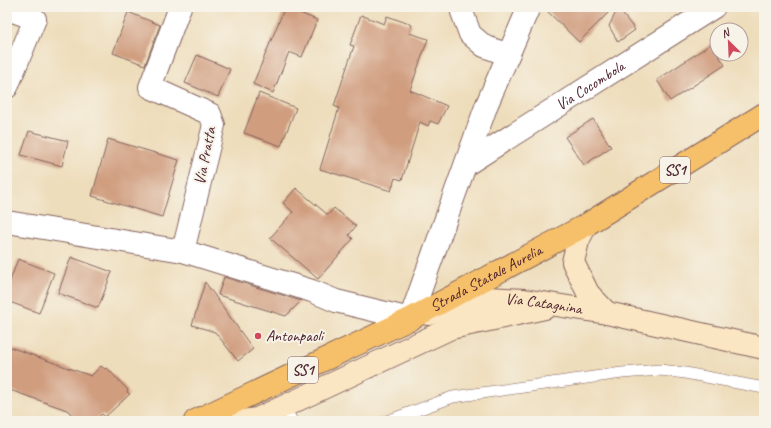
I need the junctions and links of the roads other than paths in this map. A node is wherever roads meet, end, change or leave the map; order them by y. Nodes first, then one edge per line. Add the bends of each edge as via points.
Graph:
1 (180, 7) edge
2 (464, 7) edge
3 (528, 7) edge
4 (714, 7) edge
5 (7, 9) edge
6 (508, 55) junction
7 (7, 87) edge
8 (764, 114) edge
9 (467, 164) junction
10 (7, 222) edge
11 (586, 225) junction
12 (183, 251) junction
13 (558, 305) junction
14 (607, 313) junction
15 (410, 319) junction
16 (764, 348) edge
17 (764, 388) edge
18 (288, 414) edge
19 (195, 421) edge
20 (199, 421) edge
21 (242, 421) edge
22 (387, 421) edge

1 - 12 street, Via Pratta via 150,87 210,114 214,125
2 - 6 street via 462,12 470,34 484,46
3 - 6 street
4 - 9 street, Via Cocombola
5 - 7 street via 35,19
6 - 9 street via 487,104
8 - 11 main road, Strada Statale Aurelia / SS1
9 - 15 street
10 - 12 street
11 - 14 main road, Via Catagnina via 578,241 573,262 588,293
11 - 15 main road, Strada Statale Aurelia / SS1
12 - 15 street via 312,291 336,301
13 - 14 main road, Via Catagnina
13 - 15 main road, Via Catagnina via 488,298
13 - 18 main road via 451,328
14 - 16 main road, Via Catagnina
15 - 19 main road, Strada Statale Aurelia / SS1
17 - 22 lane via 686,372 660,370 622,373 453,397
18 - 21 main road
19 - 20 main road

